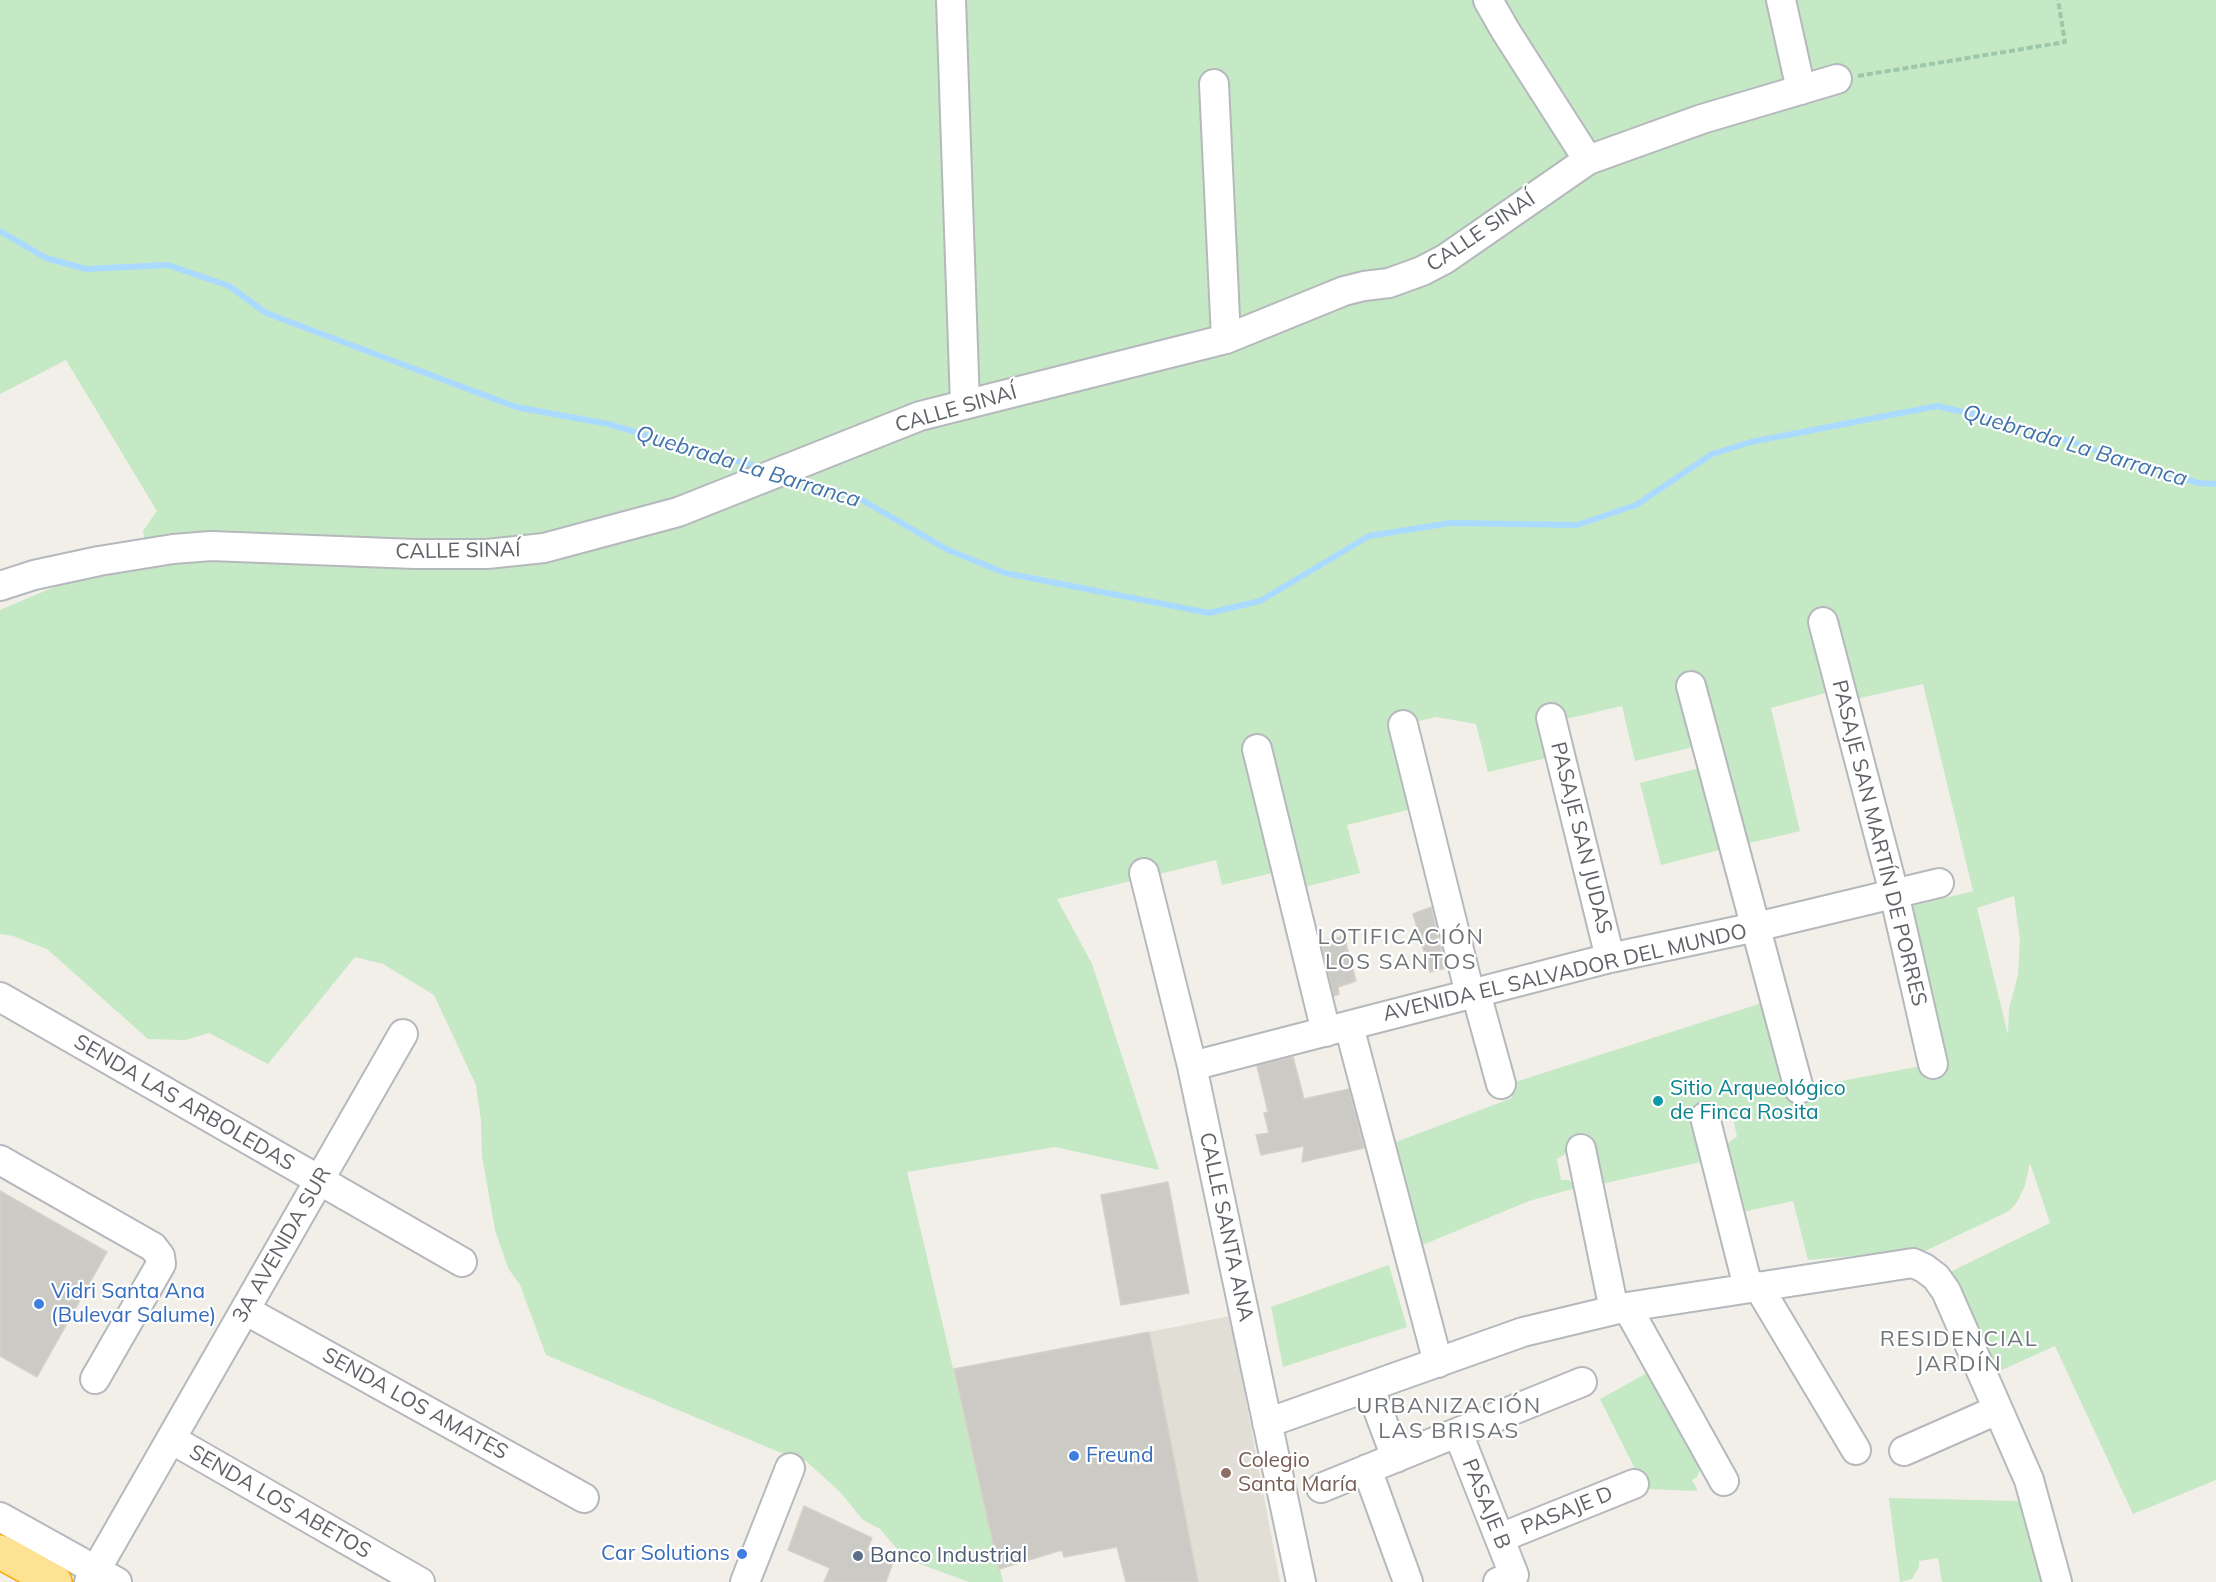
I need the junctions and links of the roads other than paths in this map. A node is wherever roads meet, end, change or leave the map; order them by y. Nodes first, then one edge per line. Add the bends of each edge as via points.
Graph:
1 (951, 0) edge
2 (1488, 0) edge
3 (1780, 0) edge
4 (1837, 79) road end
5 (1214, 84) dead end
6 (1801, 90) junction
7 (1588, 160) junction
8 (1226, 339) junction
9 (965, 404) junction
10 (0, 586) edge
11 (1823, 622) dead end
12 (1691, 686) dead end
13 (1551, 718) dead end
14 (1403, 725) dead end
15 (1257, 748) dead end
16 (1144, 873) dead end
17 (1939, 883) dead end
18 (1894, 893) junction
19 (1756, 927) junction
20 (1610, 958) junction
21 (1473, 993) junction
22 (0, 997) edge
23 (1337, 1029) junction
24 (403, 1034) dead end
25 (1933, 1064) dead end
26 (1192, 1066) junction
27 (1501, 1084) dead end
28 (1799, 1089) dead end
29 (1705, 1117) dead end
30 (1581, 1149) dead end
31 (0, 1161) edge
32 (319, 1180) junction
33 (462, 1262) dead end
34 (1753, 1287) junction
35 (1620, 1309) junction
36 (245, 1310) junction
37 (1438, 1363) junction
38 (95, 1379) dead end
39 (1582, 1382) dead end
40 (1370, 1388) junction
41 (1997, 1410) junction
42 (1267, 1423) junction
43 (1458, 1433) junction
44 (171, 1439) junction
45 (1856, 1450) dead end
46 (1904, 1451) dead end
47 (1396, 1458) junction
48 (790, 1468) dead end
49 (1367, 1469) junction
50 (1724, 1481) dead end
51 (1634, 1484) dead end
52 (1322, 1488) dead end
53 (584, 1498) dead end
54 (0, 1517) edge
55 (1500, 1538) junction
56 (0, 1552) edge
57 (101, 1578) edge
58 (1506, 1579) edge
59 (55, 1582) edge
60 (420, 1582) edge
61 (745, 1582) edge
62 (1301, 1582) edge
63 (1408, 1582) edge
64 (2057, 1582) edge

1 - 9 street
2 - 7 street
3 - 6 street
4 - 6 street, CALLE SINAÍ
5 - 8 street
6 - 7 street, CALLE SINAÍ via 1702,119
7 - 8 street, CALLE SINAÍ via 1422,271 1389,283 1344,291
8 - 9 street, CALLE SINAÍ
9 - 10 street, CALLE SINAÍ via 920,416 678,512 544,548 487,554 415,554 211,546 99,561
11 - 18 street, PASAJE SAN MARTÍN DE PORRES
12 - 19 street
13 - 20 street, PASAJE SAN JUDAS
14 - 21 street
15 - 23 street
16 - 26 street, CALLE SANTA ANA
17 - 18 street, AVENIDA EL SALVADOR DEL MUNDO
18 - 19 street, AVENIDA EL SALVADOR DEL MUNDO
18 - 25 street, PASAJE SAN MARTÍN DE PORRES
19 - 20 street, AVENIDA EL SALVADOR DEL MUNDO
19 - 28 street
20 - 21 street, AVENIDA EL SALVADOR DEL MUNDO
21 - 23 street, AVENIDA EL SALVADOR DEL MUNDO
21 - 27 street
22 - 32 street, SENDA LAS ARBOLEDAS
23 - 26 street, AVENIDA EL SALVADOR DEL MUNDO
23 - 37 street
24 - 32 street, 3A AVENIDA SUR
26 - 42 street, CALLE SANTA ANA
29 - 34 street
30 - 35 street
31 - 38 street via 153,1247 160,1256 161,1264
32 - 33 street, SENDA LAS ARBOLEDAS
32 - 36 street, 3A AVENIDA SUR
34 - 35 street
34 - 41 street via 1899,1264 1913,1263 1924,1268 1941,1284
34 - 45 street
35 - 37 street via 1523,1332
35 - 50 street
36 - 44 street, 3A AVENIDA SUR
36 - 53 street, SENDA LOS AMATES
37 - 40 street
39 - 43 street
40 - 42 street
40 - 47 street
41 - 46 street
41 - 64 street via 2029,1480
42 - 62 street, CALLE SANTA ANA
43 - 47 street
43 - 55 street, PASAJE B
44 - 57 street, 3A AVENIDA SUR
44 - 60 street, SENDA LOS ABETOS
47 - 49 street
48 - 61 street
49 - 52 street
49 - 63 street
51 - 55 street, PASAJE D
54 - 57 street
55 - 58 street, PASAJE B
56 - 59 highway

